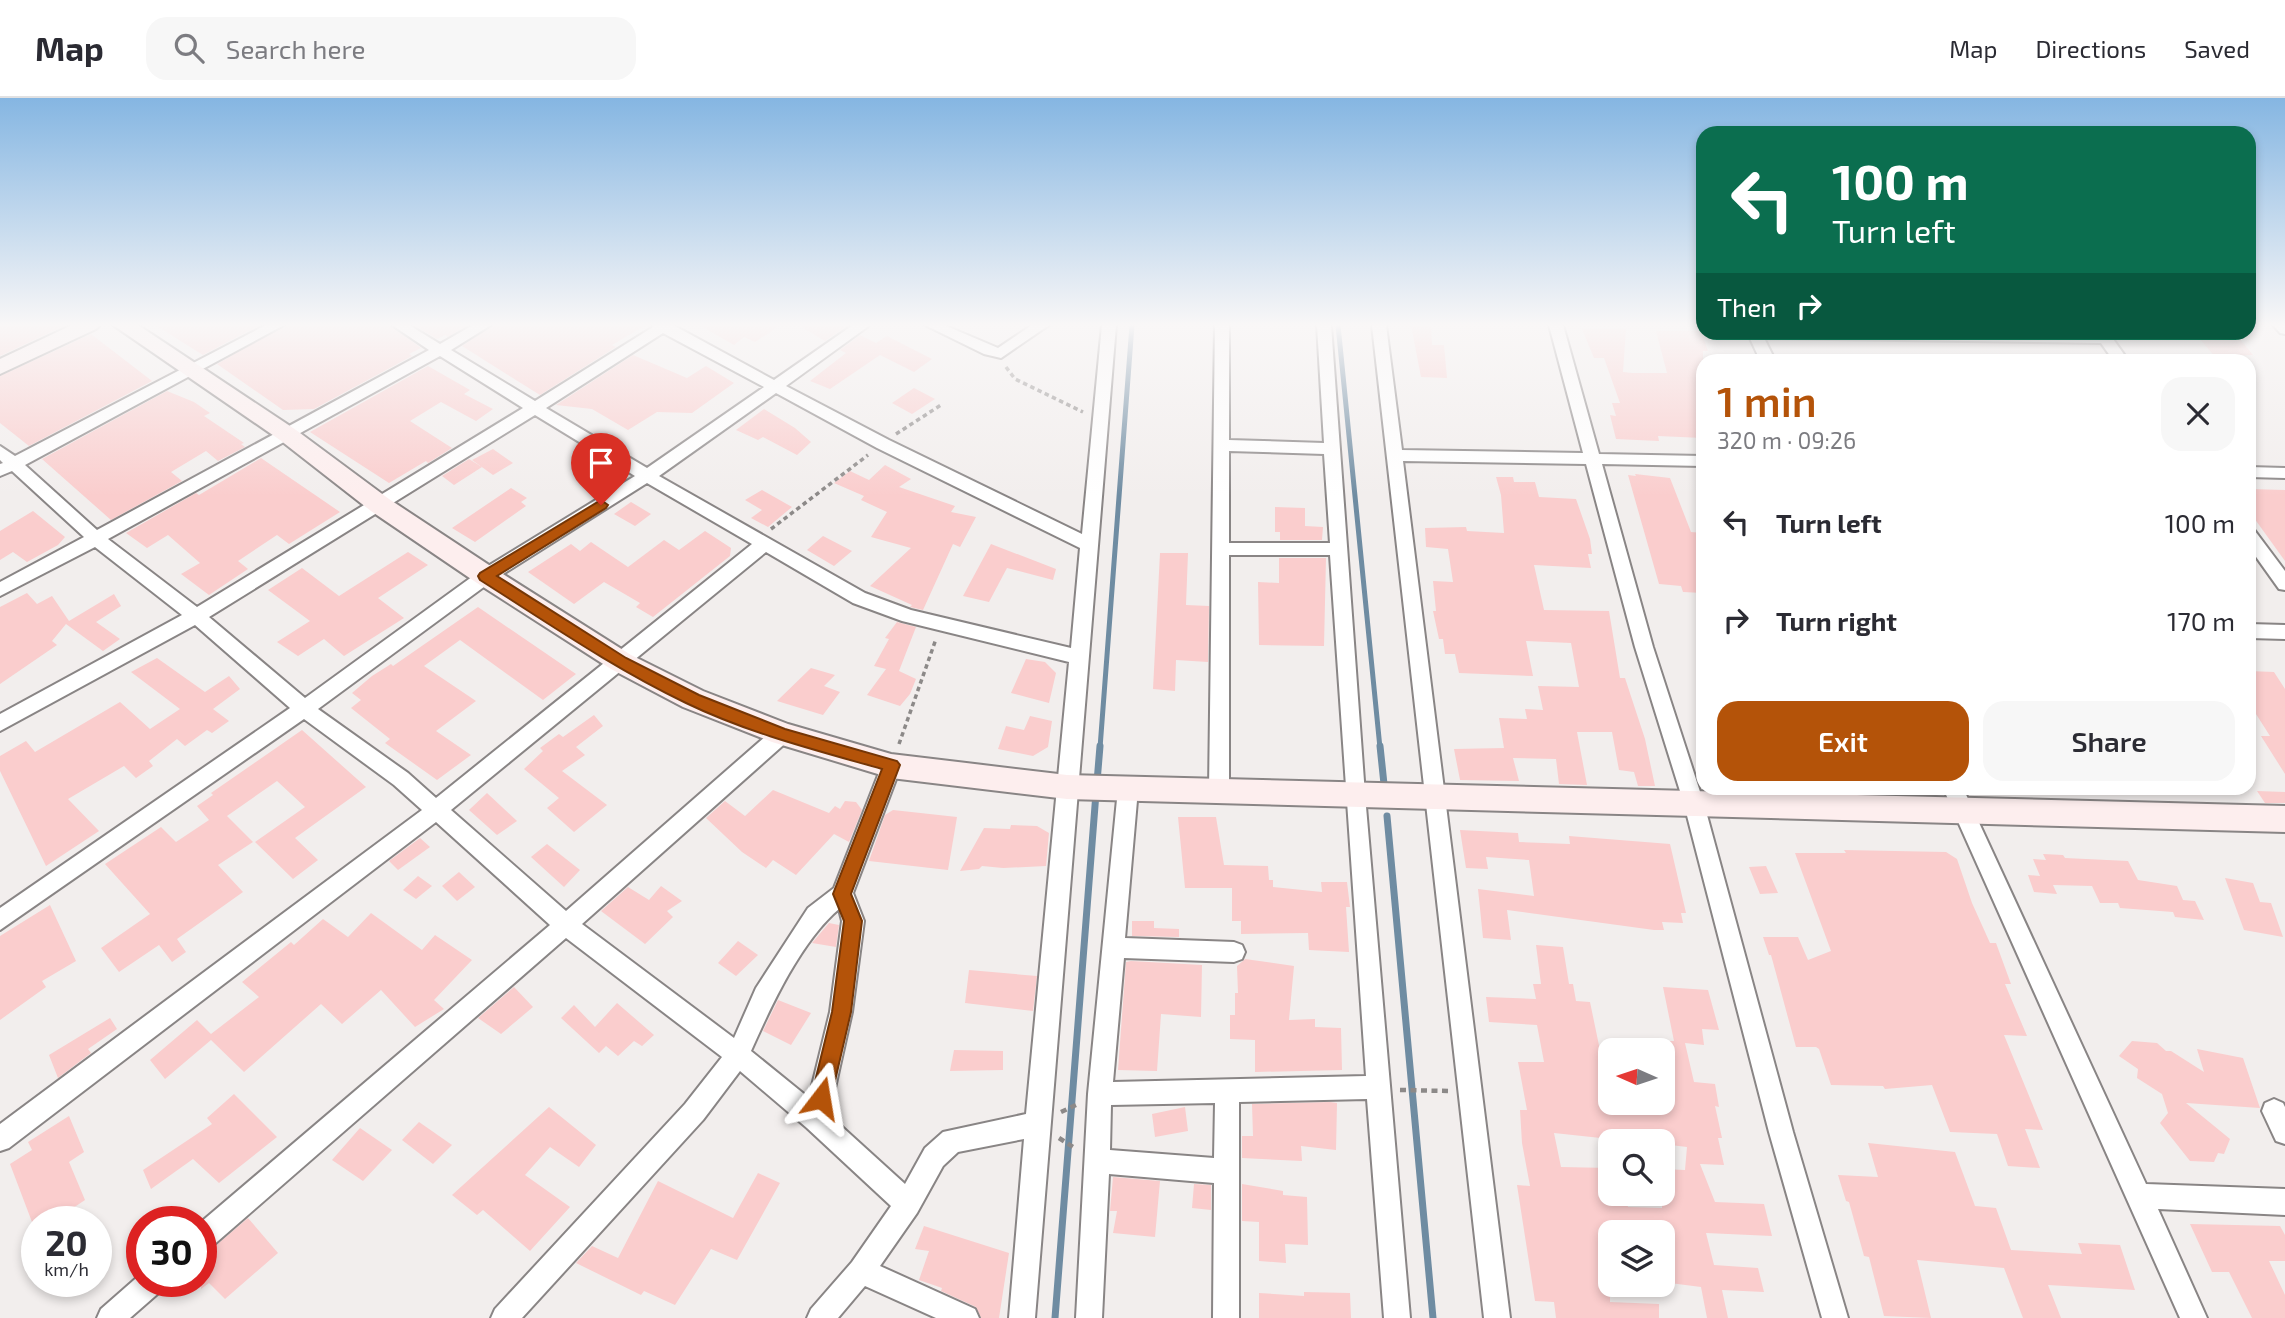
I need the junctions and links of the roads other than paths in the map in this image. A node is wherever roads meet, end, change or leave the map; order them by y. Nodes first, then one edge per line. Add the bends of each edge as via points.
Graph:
1 (165, 382) edge
2 (210, 382) edge
3 (382, 382) edge
4 (495, 382) edge
5 (573, 382) edge
6 (767, 382) edge
7 (783, 382) edge
8 (1104, 382) edge
9 (1222, 382) edge
10 (1327, 382) edge
11 (1386, 382) edge
12 (1572, 382) edge
13 (776, 387) junction
14 (535, 406) junction
15 (288, 435) junction
16 (1222, 445) junction
17 (1331, 449) junction
18 (1394, 455) junction
19 (1593, 459) junction
20 (1696, 461) edge
21 (5, 462) edge
22 (2256, 472) edge
23 (2285, 473) edge
24 (647, 476) junction
25 (380, 505) junction
26 (94, 537) junction
27 (760, 542) junction
28 (2256, 545) edge
29 (1091, 546) junction
30 (1337, 549) junction
31 (1222, 550) junction
32 (486, 576) junction
33 (2285, 584) edge
34 (0, 590) edge
35 (196, 616) junction
36 (2256, 631) edge
37 (2285, 632) edge
38 (1079, 657) junction
39 (621, 662) junction
40 (304, 709) junction
41 (0, 723) edge
42 (782, 734) junction
43 (891, 765) junction
44 (1073, 787) junction
45 (1119, 789) junction
46 (1219, 790) junction
47 (1355, 795) junction
48 (1434, 797) junction
49 (1958, 800) edge
50 (1694, 804) junction
51 (435, 811) junction
52 (2285, 819) edge
53 (842, 894) junction
54 (0, 920) edge
55 (566, 925) junction
56 (1113, 948) junction
57 (1234, 952) dead end
58 (738, 1055) junction
59 (1387, 1088) junction
60 (1227, 1091) junction
61 (1091, 1099) junction
62 (816, 1119) junction
63 (1037, 1124) junction
64 (0, 1139) edge
65 (1087, 1155) junction
66 (1226, 1171) junction
67 (2138, 1196) junction
68 (2285, 1202) edge
69 (908, 1204) junction
70 (217, 1226) edge
71 (861, 1271) junction
72 (134, 1297) edge
73 (110, 1318) edge
74 (504, 1318) edge
75 (820, 1318) edge
76 (966, 1318) edge
77 (1023, 1318) edge
78 (1089, 1318) edge
79 (1226, 1318) edge
80 (1398, 1318) edge
81 (1497, 1318) edge
82 (1835, 1318) edge
83 (2194, 1318) edge

1 - 21 street
2 - 15 street
3 - 15 street
4 - 14 street
5 - 14 street
6 - 13 street
7 - 13 street
8 - 29 street
9 - 16 street
10 - 17 street
11 - 18 street
12 - 19 street
13 - 24 street
13 - 29 street
14 - 24 street
14 - 25 street
15 - 25 street
15 - 26 street
16 - 17 street
16 - 31 street
17 - 30 street
18 - 19 street
18 - 48 street
19 - 20 street
19 - 50 street via 1644,647
21 - 26 street
22 - 23 street
24 - 27 street
24 - 32 street
25 - 32 street
25 - 35 street
26 - 34 street
26 - 35 street
27 - 38 street via 882,608
27 - 39 street
28 - 33 street
29 - 38 street
30 - 31 street
30 - 47 street
31 - 46 street
32 - 39 street
32 - 40 street
35 - 40 street
35 - 41 street
36 - 37 street
38 - 44 street
39 - 42 street via 693,699
39 - 51 street
40 - 51 street via 401,779
40 - 54 street
42 - 43 street
42 - 55 street
43 - 44 street
43 - 53 street
44 - 45 street
44 - 63 street
45 - 46 street
45 - 56 street
46 - 47 street
47 - 48 street
47 - 59 street
48 - 50 street
48 - 81 street
49 - 50 street
49 - 52 street
49 - 67 street
50 - 82 street
51 - 55 street
51 - 64 street
53 - 58 street via 816,915 772,984
53 - 62 street via 853,921 841,1012
55 - 58 street
55 - 70 street
56 - 57 street
56 - 61 street
58 - 62 street
58 - 74 street via 694,1112
59 - 60 street
59 - 80 street
60 - 61 street
60 - 66 street
61 - 65 street
62 - 69 street
63 - 69 street via 952,1141 934,1157
63 - 77 street
65 - 66 street
65 - 78 street
66 - 79 street
67 - 68 street
67 - 83 street
69 - 71 street
71 - 75 street
71 - 76 street
72 - 73 street

